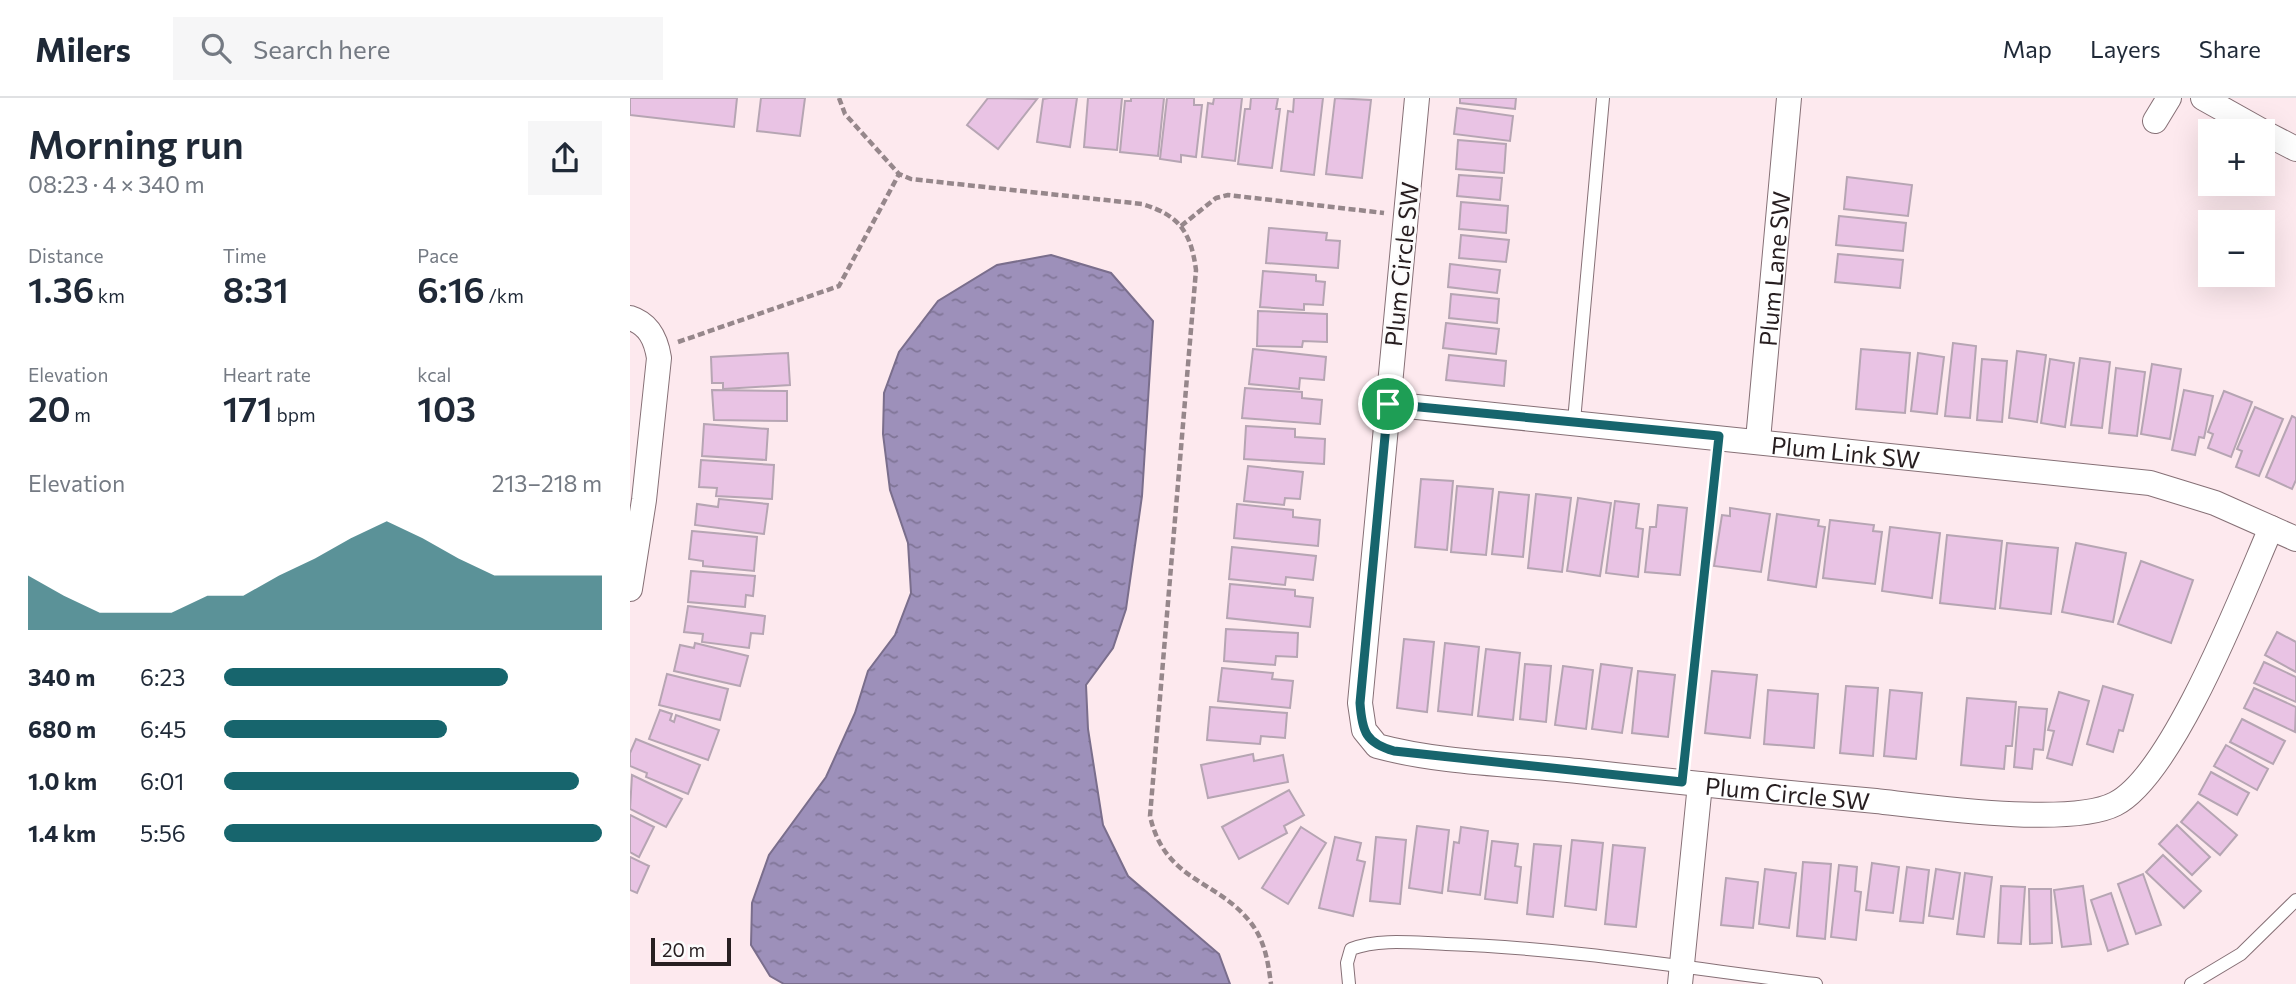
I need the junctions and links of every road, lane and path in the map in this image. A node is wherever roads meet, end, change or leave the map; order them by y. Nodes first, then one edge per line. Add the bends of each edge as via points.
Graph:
1 (839, 98) edge
2 (1417, 98) edge
3 (1603, 98) edge
4 (1789, 98) edge
5 (2169, 98) edge
6 (2203, 98) edge
7 (2241, 119) edge
8 (2155, 121) dead end
9 (2275, 138) edge
10 (2296, 149) edge
11 (899, 174) junction
12 (1406, 216) junction
13 (1181, 226) junction
14 (630, 318) edge
15 (657, 348) junction
16 (1388, 404) junction
17 (1574, 421) junction
18 (1719, 436) junction
19 (1758, 440) junction
20 (637, 500) edge
21 (2271, 528) junction
22 (2296, 538) edge
23 (630, 589) edge
24 (1691, 783) junction
25 (2296, 900) edge
26 (1680, 976) edge
27 (1271, 984) edge
28 (1349, 984) edge
29 (1816, 984) edge
30 (2191, 984) edge

1 - 11 path via 845,114
2 - 12 street, Plum Circle SW
3 - 17 lane
4 - 19 street, Plum Lane SW
5 - 8 street
6 - 7 street
9 - 10 street
11 - 13 path via 1142,204 1172,215
11 - 15 path via 839,286
12 - 13 path via 1227,195 1216,198
12 - 16 street, Plum Circle SW
13 - 27 path via 1196,270 1150,816 1154,834 1170,859 1249,921 1267,956
14 - 15 street via 646,327
15 - 20 street via 658,372
16 - 17 street, Plum Link SW
16 - 24 street, Plum Circle SW via 1360,703 1370,741 1394,751
17 - 18 street, Plum Link SW
18 - 19 street, Plum Link SW
18 - 24 path
19 - 21 street, Plum Link SW via 2150,483 2194,495
20 - 23 street
21 - 22 street, Plum Link SW
21 - 24 street, Plum Circle SW via 2197,694 2155,765 2115,804 2094,810 2005,813
24 - 26 street
25 - 30 lane via 2241,954
26 - 28 lane via 1485,945 1366,943 1351,949
26 - 29 lane

